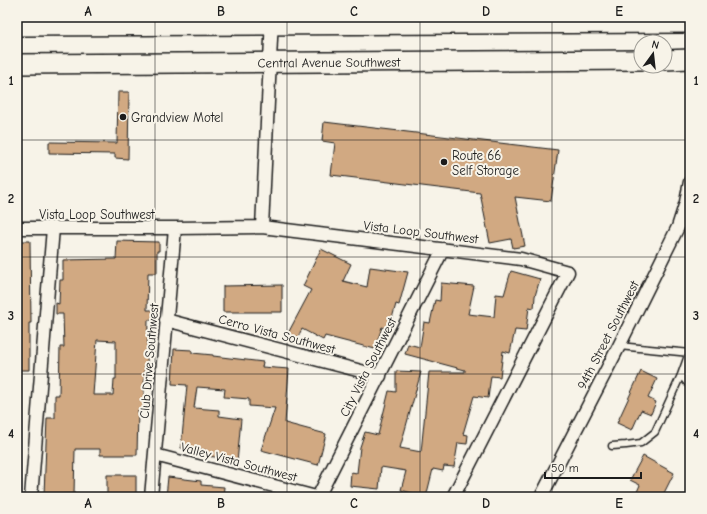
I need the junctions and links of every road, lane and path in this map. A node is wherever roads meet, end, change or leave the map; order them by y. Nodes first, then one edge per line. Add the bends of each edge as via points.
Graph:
1 (74, 21) edge
2 (272, 21) edge
3 (690, 23) edge
4 (17, 26) edge
5 (690, 59) edge
6 (633, 60) edge
7 (673, 60) edge
8 (270, 62) junction
9 (17, 64) edge
10 (690, 182) edge
11 (262, 226) junction
12 (17, 228) edge
13 (53, 228) junction
14 (175, 228) junction
15 (443, 249) junction
16 (166, 320) junction
17 (619, 346) junction
18 (690, 353) edge
19 (681, 375) junction
20 (380, 376) junction
21 (690, 386) edge
22 (612, 446) dead end
23 (155, 455) junction
24 (31, 497) edge
25 (151, 497) edge
26 (317, 497) edge
27 (453, 497) edge
28 (540, 497) edge

1 - 2 main road
1 - 4 main road
2 - 3 main road
2 - 8 street
5 - 7 main road
6 - 8 main road, Central Avenue Southwest
8 - 9 main road, Central Avenue Southwest
8 - 11 street
10 - 17 street, 94th Street Southwest via 678,227
11 - 14 street, Vista Loop Southwest
11 - 15 street, Vista Loop Southwest
12 - 13 street, Vista Loop Southwest
13 - 14 street, Vista Loop Southwest
13 - 24 street
14 - 16 street, Club Drive Southwest
15 - 20 street, City Vista Southwest
15 - 27 street, Vista Loop Southwest via 521,259 568,272
16 - 20 street, Cerro Vista Southwest
16 - 23 street, Club Drive Southwest
17 - 18 lane
17 - 28 street, 94th Street Southwest
18 - 19 lane
19 - 21 lane
19 - 22 lane via 654,432 642,443
20 - 26 street, City Vista Southwest
23 - 25 street, Club Drive Southwest
23 - 26 street, Valley Vista Southwest

